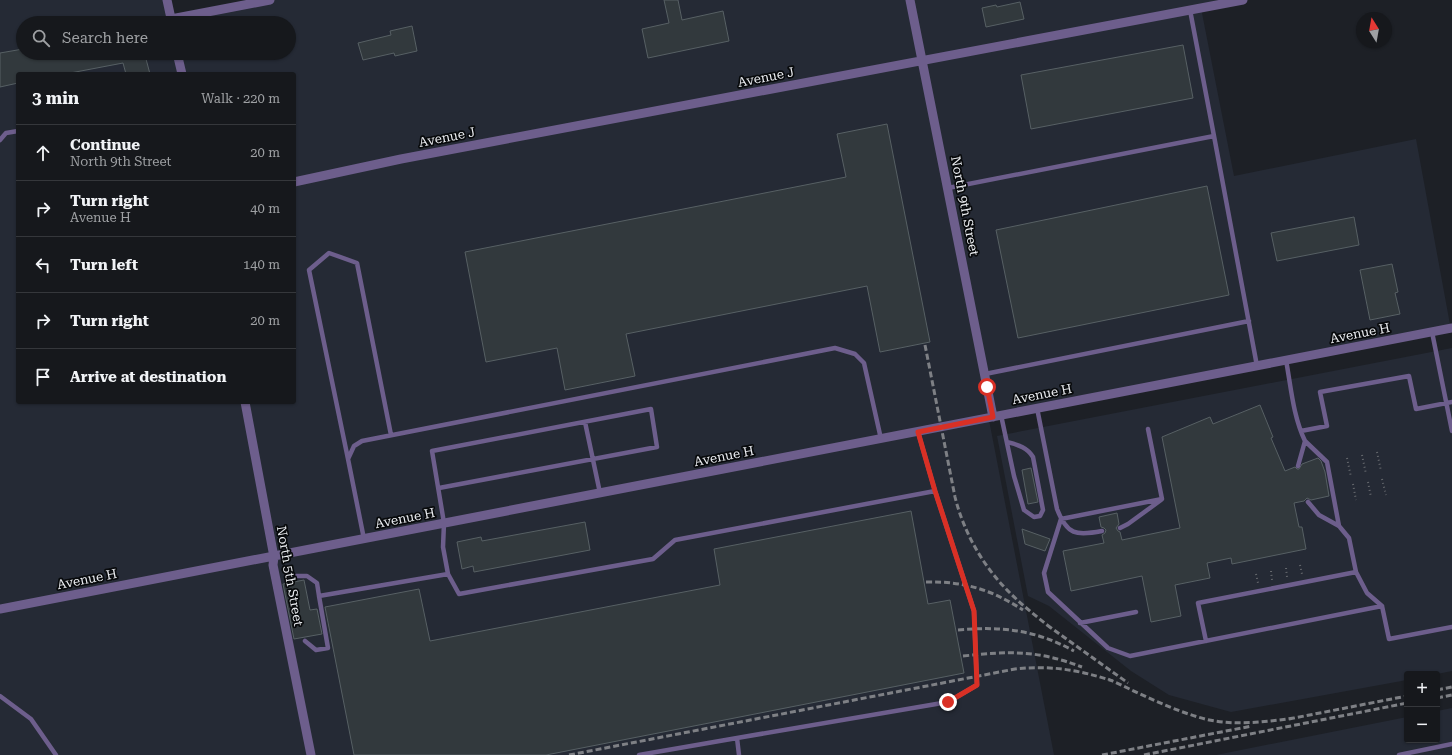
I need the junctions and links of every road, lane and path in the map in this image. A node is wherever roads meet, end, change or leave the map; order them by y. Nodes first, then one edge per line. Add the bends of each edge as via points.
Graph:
1 (167, 0) edge
2 (270, 0) edge
3 (910, 0) edge
4 (1243, 0) edge
5 (1190, 10) junction
6 (170, 16) edge
7 (195, 16) edge
8 (179, 60) edge
9 (922, 61) junction
10 (182, 72) edge
11 (16, 131) edge
12 (1214, 136) junction
13 (0, 140) edge
14 (296, 182) edge
15 (948, 188) junction
16 (1249, 321) junction
17 (1452, 328) edge
18 (1432, 332) junction
19 (1286, 360) junction
20 (1257, 366) junction
21 (985, 374) junction
22 (1452, 402) edge
23 (1446, 403) junction
24 (245, 404) edge
25 (1037, 408) junction
26 (997, 416) junction
27 (585, 422) junction
28 (1148, 429) dead end
29 (918, 432) junction
30 (1301, 432) junction
31 (1452, 432) edge
32 (391, 435) junction
33 (881, 439) junction
34 (1305, 441) junction
35 (1007, 442) junction
36 (1377, 452) dead end
37 (1362, 455) dead end
38 (1348, 458) dead end
39 (348, 459) junction
40 (593, 459) junction
41 (1298, 466) dead end
42 (1381, 471) dead end
43 (1366, 474) dead end
44 (1351, 477) dead end
45 (1382, 478) dead end
46 (1368, 482) dead end
47 (1353, 484) dead end
48 (439, 488) junction
49 (935, 491) junction
50 (600, 494) junction
51 (1386, 494) dead end
52 (1371, 497) dead end
53 (1162, 499) junction
54 (1356, 500) dead end
55 (1308, 502) dead end
56 (1061, 518) junction
57 (444, 523) junction
58 (1339, 526) junction
59 (1120, 528) dead end
60 (1102, 532) dead end
61 (364, 540) junction
62 (274, 557) junction
63 (1300, 565) dead end
64 (1286, 568) dead end
65 (1271, 571) dead end
66 (1356, 572) junction
67 (448, 574) junction
68 (1256, 574) dead end
69 (296, 576) dead end
70 (1302, 576) dead end
71 (1288, 579) dead end
72 (1273, 582) dead end
73 (1258, 584) dead end
74 (319, 596) junction
75 (1382, 606) junction
76 (0, 609) edge
77 (1136, 612) dead end
78 (1080, 623) junction
79 (1452, 627) edge
80 (305, 641) dead end
81 (1206, 641) junction
82 (0, 696) edge
83 (737, 738) junction
84 (1452, 744) edge
85 (56, 755) edge
86 (311, 755) edge
87 (639, 755) edge
88 (738, 755) edge
89 (1399, 755) edge

1 - 6 street
2 - 7 street
3 - 9 street, North 9th Street
4 - 5 street, Avenue J
5 - 9 street, Avenue J
5 - 12 lane
8 - 10 street
9 - 14 street, Avenue J via 401,159
9 - 15 street, North 9th Street
11 - 13 lane via 6,133
12 - 15 lane
12 - 16 lane
15 - 21 street, North 9th Street
16 - 20 lane
16 - 21 lane
17 - 18 street, Avenue H
18 - 19 street, Avenue H
18 - 23 lane
19 - 20 street, Avenue H
19 - 30 lane
20 - 25 street, Avenue H
21 - 26 street, North 9th Street
22 - 23 lane
23 - 30 lane via 1416,409 1409,376 1320,392 1327,426
23 - 31 lane
24 - 62 street, North 5th Street
25 - 26 street, Avenue H
25 - 56 lane
26 - 29 street, Avenue H
26 - 35 lane
27 - 40 lane
27 - 40 lane via 651,410 658,447
27 - 48 lane via 432,451
28 - 53 lane
29 - 33 street, Avenue H
29 - 49 lane
30 - 34 lane
32 - 33 lane via 835,348 855,354 864,363
32 - 39 lane via 362,441 354,446
32 - 39 lane via 357,263 329,253 309,270
33 - 50 street, Avenue H
34 - 41 lane
34 - 58 lane via 1327,462
35 - 35 lane via 1024,510 1034,517 1040,516 1043,510 1034,457 1023,446
36 - 42 path
37 - 43 path
38 - 44 path
39 - 61 lane
40 - 48 lane
40 - 50 lane
45 - 51 path
46 - 52 path
47 - 54 path
48 - 57 lane
49 - 67 lane via 675,540 653,559 459,594
49 - 83 lane via 974,611 977,685 948,702
50 - 57 street, Avenue H
53 - 56 lane
53 - 59 lane
55 - 58 lane via 1319,515
56 - 60 lane via 1067,528 1074,533
56 - 78 lane via 1044,573 1048,592
57 - 61 street, Avenue H
57 - 67 lane via 443,547
58 - 66 lane via 1349,538
61 - 62 street, Avenue H
62 - 76 street, Avenue H
62 - 86 street, North 5th Street via 273,565
63 - 70 path
64 - 71 path
65 - 72 path
66 - 75 lane via 1367,593
66 - 81 lane via 1198,603
67 - 74 lane
68 - 73 path
69 - 74 lane via 307,576 317,583
74 - 80 lane via 328,648 316,650
75 - 79 lane via 1389,639
75 - 81 lane
77 - 78 lane
78 - 81 lane via 1108,648 1130,656
82 - 85 lane via 31,719
83 - 87 lane
83 - 88 lane
84 - 89 lane

